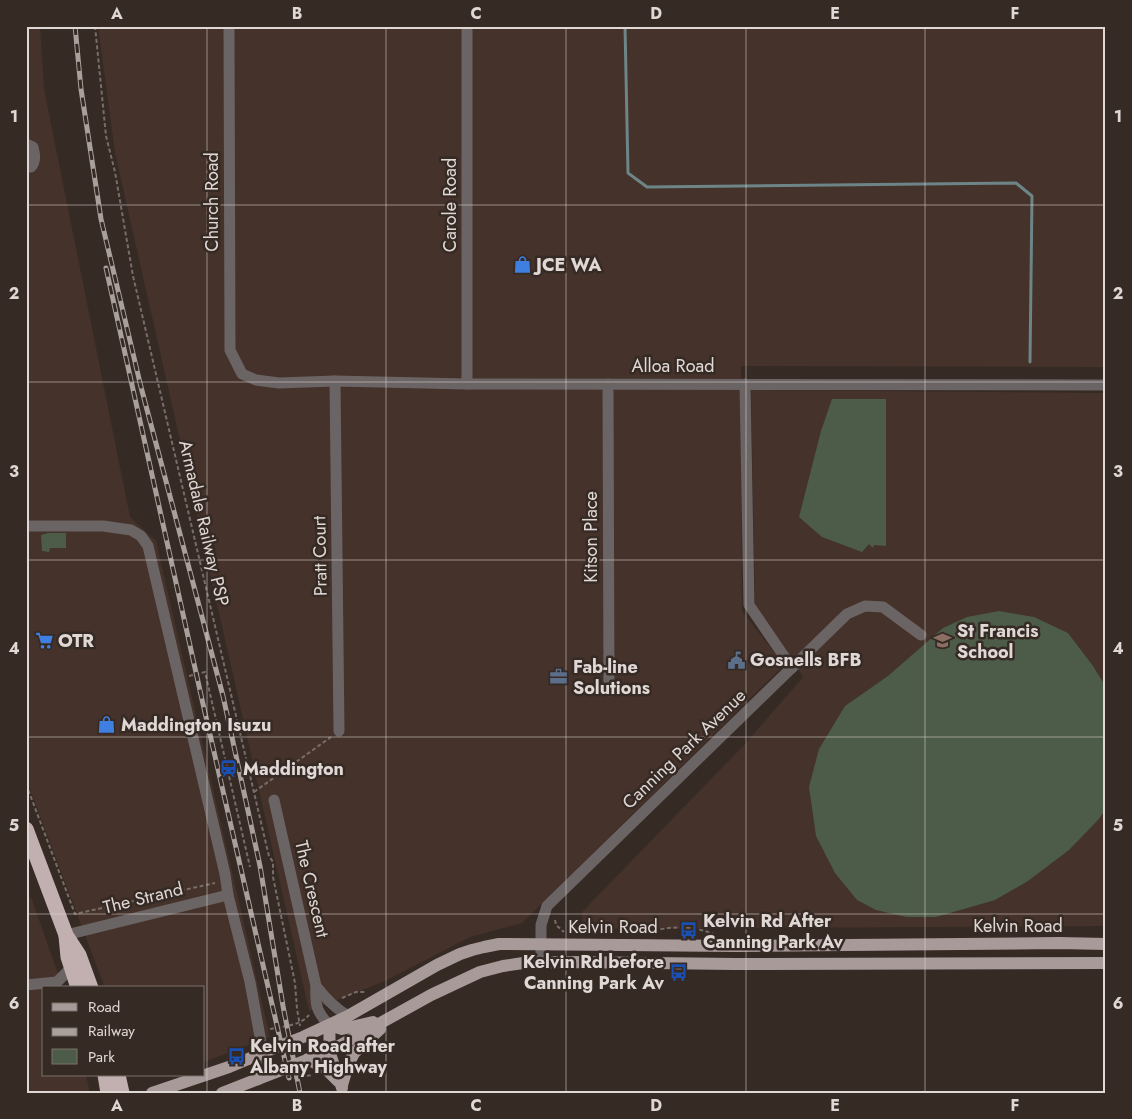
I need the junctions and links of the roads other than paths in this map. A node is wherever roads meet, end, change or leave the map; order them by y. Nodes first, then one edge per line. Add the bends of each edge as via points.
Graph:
1 (229, 26) edge
2 (467, 26) edge
3 (26, 144) edge
4 (26, 167) edge
5 (242, 374) joint
6 (335, 381) junction
7 (468, 384) junction
8 (608, 384) junction
9 (745, 384) junction
10 (1106, 385) edge
11 (26, 526) edge
12 (921, 635) dead end
13 (792, 668) junction
14 (609, 691) dead end
15 (339, 731) road end
16 (274, 800) dead end
17 (26, 830) edge
18 (228, 895) junction
19 (66, 935) junction
20 (1106, 944) edge
21 (541, 945) junction
22 (736, 946) junction
23 (541, 963) junction
24 (1106, 963) edge
25 (736, 964) junction
26 (71, 968) junction
27 (26, 985) edge
28 (53, 985) edge
29 (77, 986) edge
30 (90, 986) edge
31 (316, 986) junction
32 (348, 1016) junction
33 (387, 1020) junction
34 (329, 1025) junction
35 (330, 1051) junction
36 (263, 1053) junction
37 (308, 1059) junction
38 (205, 1075) edge
39 (105, 1076) edge
40 (118, 1076) edge
41 (202, 1076) edge
42 (258, 1080) junction
43 (343, 1089) edge
44 (108, 1093) edge
45 (122, 1093) edge
46 (152, 1093) edge
47 (222, 1093) edge

1 - 5 street, Church Road via 230,350
2 - 7 street, Carole Road
3 - 4 street via 33,147 35,157 31,168
5 - 6 street, Alloa Road via 256,380 279,383
6 - 7 street, Alloa Road
6 - 15 street, Pratt Court
7 - 8 street, Alloa Road
8 - 9 street, Alloa Road
8 - 14 street, Kitson Place
9 - 10 street, Alloa Road
9 - 13 street via 749,605
11 - 18 street via 103,526 131,530 148,546
12 - 13 street, Canning Park Avenue via 883,607 865,606 847,614
13 - 21 street, Canning Park Avenue via 547,906 541,925
16 - 31 street, The Crescent
17 - 19 highway
18 - 19 street, The Strand
18 - 36 street via 250,982
19 - 26 highway
19 - 30 highway via 79,955
20 - 22 main road, Kelvin Road
21 - 22 main road, Kelvin Road
21 - 23 street, Canning Park Avenue
21 - 32 main road, Kelvin Road via 499,944 460,954
22 - 25 main road
23 - 25 main road, Kelvin Road
23 - 33 main road, Kelvin Road via 483,971
24 - 25 main road, Kelvin Road
26 - 28 street
26 - 29 highway
27 - 28 street
31 - 32 street, The Crescent
31 - 34 street, The Crescent via 315,1000 320,1015
32 - 34 main road, Kelvin Road
33 - 34 main road via 342,1029
33 - 35 main road, Kelvin Road
33 - 43 main road via 354,1053
34 - 35 main road, The Crescent
34 - 36 main road, Kelvin Road
35 - 37 main road, Kelvin Road
35 - 43 main road, The Crescent
36 - 38 main road, Kelvin Road
36 - 42 street
37 - 42 main road, Kelvin Road
37 - 43 main road via 326,1069
39 - 44 highway
40 - 45 highway
41 - 46 main road, Kelvin Road
42 - 47 main road, Kelvin Road

